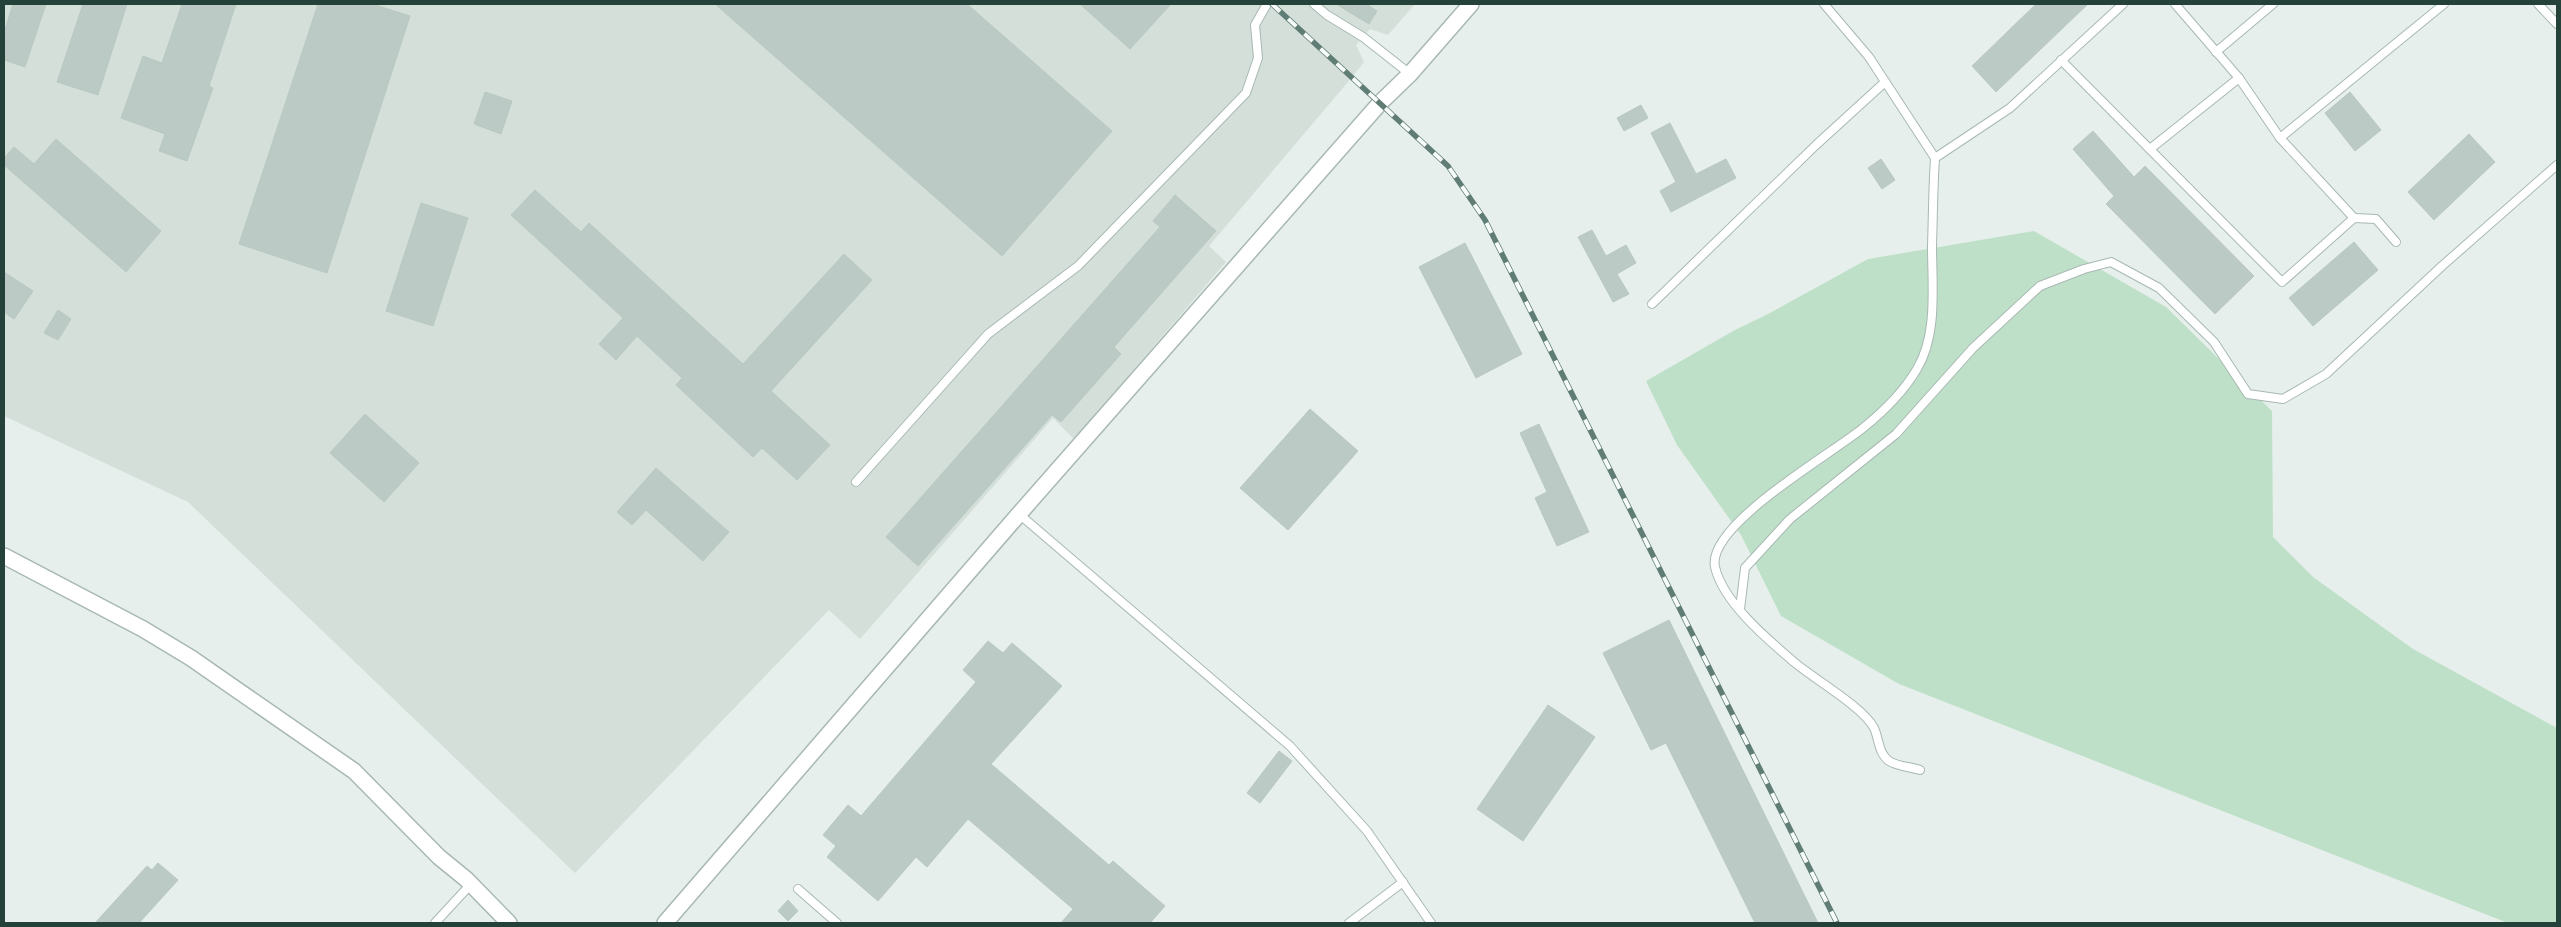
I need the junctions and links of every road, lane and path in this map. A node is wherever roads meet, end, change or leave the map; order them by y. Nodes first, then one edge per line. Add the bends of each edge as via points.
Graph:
1 (1267, 4) edge
2 (1314, 4) edge
3 (1471, 4) edge
4 (1824, 4) edge
5 (2123, 4) edge
6 (2175, 4) edge
7 (2273, 4) edge
8 (2444, 4) edge
9 (2538, 4) edge
10 (2557, 24) edge
11 (2216, 52) junction
12 (2061, 60) junction
13 (1410, 74) junction
14 (2238, 78) junction
15 (1886, 82) junction
16 (2280, 138) junction
17 (2150, 149) junction
18 (1935, 158) junction
19 (2557, 165) edge
20 (2354, 218) junction
21 (2396, 242) dead end
22 (1652, 304) dead end
23 (856, 482) dead end
24 (1019, 514) junction
25 (4, 556) edge
26 (1740, 609) junction
27 (1920, 770) dead end
28 (1403, 882) junction
29 (471, 884) junction
30 (798, 889) dead end
31 (435, 923) edge
32 (509, 923) edge
33 (665, 923) edge
34 (837, 923) edge
35 (1349, 923) edge
36 (1431, 923) edge

1 - 23 lane via 1255,25 1258,58 1246,93 1078,266 988,334
2 - 13 lane
3 - 13 street
4 - 15 lane
5 - 12 lane
6 - 11 lane
7 - 11 lane
8 - 16 lane
9 - 10 lane
11 - 14 lane
12 - 17 lane
12 - 18 lane via 2010,108
13 - 24 street via 1380,103
14 - 16 lane
14 - 17 lane
15 - 18 lane
15 - 22 lane
16 - 20 lane
17 - 20 lane via 2282,282
18 - 26 lane via 1932,308 1927,345 1917,369 1894,399 1864,428 1746,513 1725,534 1716,551 1714,566
19 - 26 lane via 2326,374 2282,399 2248,394 2214,342 2159,288 2111,262 2084,268 2040,286 1973,348 1896,434 1790,519 1745,568
20 - 21 lane via 2376,219
24 - 28 lane via 1290,746 1367,830
24 - 33 street
25 - 29 street via 151,633 296,730 354,771 439,857
26 - 27 lane via 1750,624 1874,728 1880,749 1889,761
28 - 35 lane
28 - 36 lane
29 - 31 lane
29 - 32 street
30 - 34 lane

